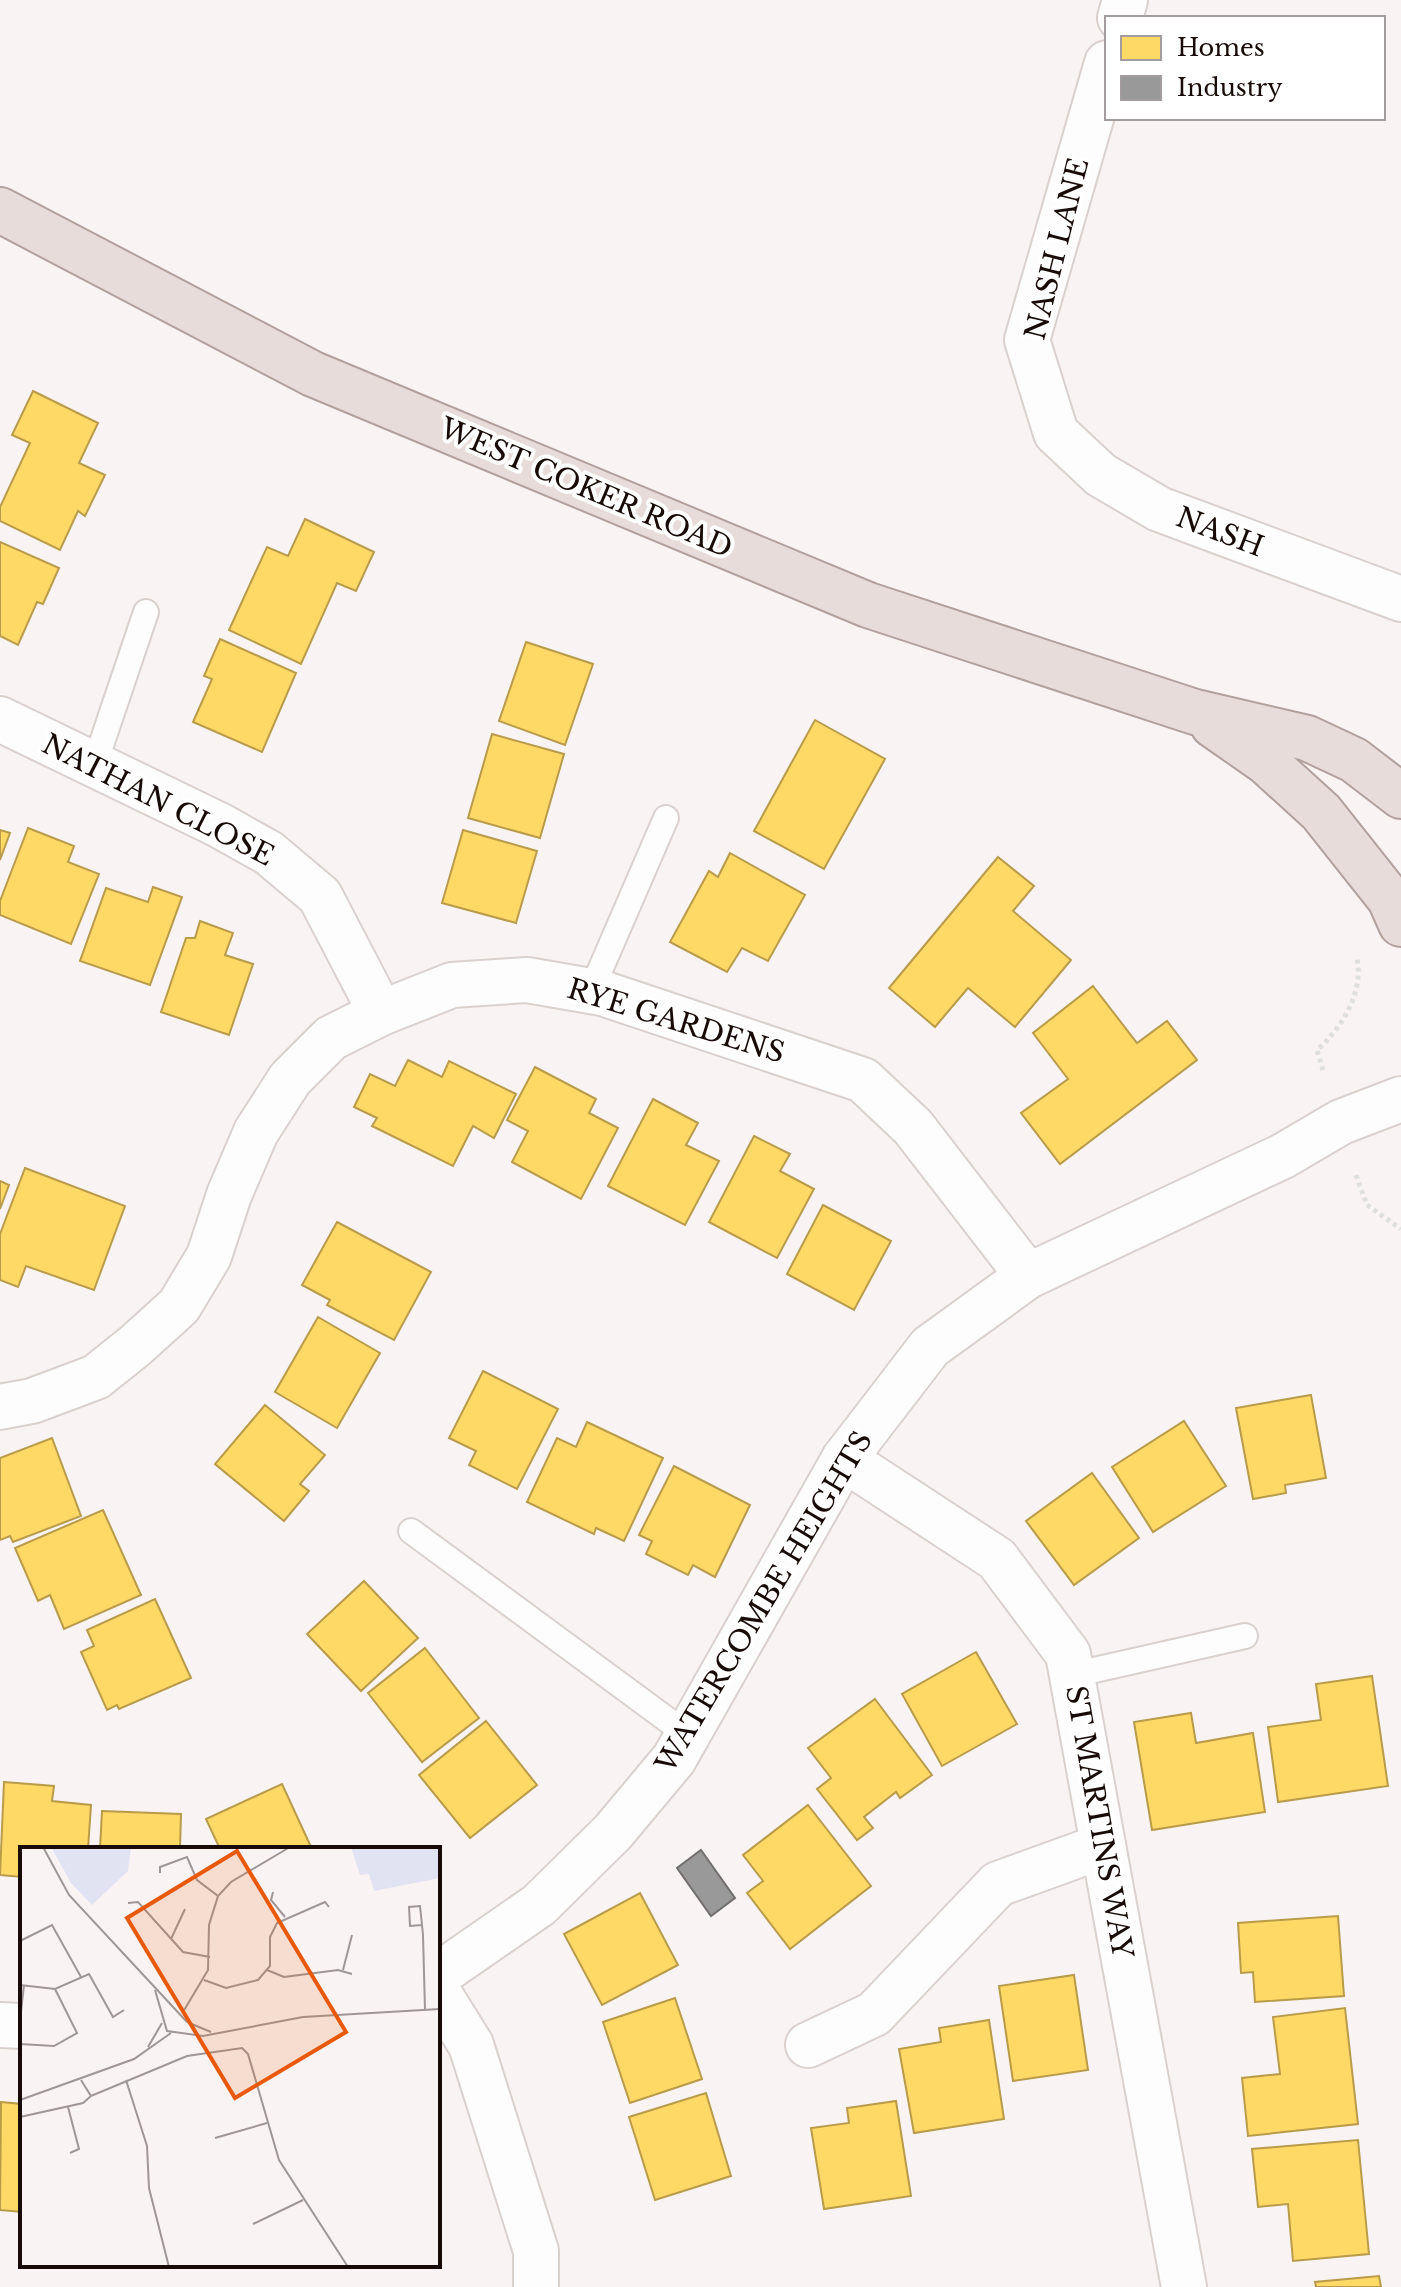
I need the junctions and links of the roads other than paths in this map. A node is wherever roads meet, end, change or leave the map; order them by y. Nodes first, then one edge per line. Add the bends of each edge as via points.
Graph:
1 (1105, 70) edge
2 (0, 210) edge
3 (1056, 433) joint
4 (1401, 599) edge
5 (146, 612) dead end
6 (1195, 712) junction
7 (0, 719) edge
8 (94, 766) junction
9 (1401, 796) edge
10 (666, 818) dead end
11 (1401, 924) edge
12 (591, 991) junction
13 (381, 1013) junction
14 (1401, 1099) edge
15 (1028, 1276) junction
16 (0, 1407) edge
17 (844, 1459) junction
18 (411, 1531) dead end
19 (1245, 1636) dead end
20 (1072, 1675) junction
21 (688, 1735) junction
22 (1103, 1846) junction
23 (440, 1974) edge
24 (440, 1995) edge
25 (0, 2025) edge
26 (20, 2026) edge
27 (808, 2045) dead end
28 (536, 2287) edge
29 (1184, 2287) edge

1 - 3 street, NASH LANE via 1027,340
2 - 6 highway, WEST COKER ROAD via 313,374 868,605
3 - 4 street, NASH via 1101,475 1159,509
5 - 8 lane
6 - 9 highway, WEST COKER ROAD via 1307,738 1354,760
6 - 11 highway, WEST COKER ROAD via 1266,762 1321,812 1390,899
7 - 8 street, NATHAN CLOSE
8 - 13 street, NATHAN CLOSE via 269,853 320,896
10 - 12 lane
12 - 13 street, RYE GARDENS via 527,980 452,985
12 - 15 street, RYE GARDENS via 863,1080 913,1127
13 - 16 street, RYE GARDENS via 331,1038 290,1079 256,1132 209,1256 179,1306 96,1377
14 - 15 street, WATERCOMBE HEIGHTS via 1341,1122 1283,1156
15 - 17 street, WATERCOMBE HEIGHTS via 930,1347
17 - 20 street, ST MARTINS WAY via 997,1559 1068,1654
17 - 21 street, WATERCOMBE HEIGHTS
18 - 21 lane
19 - 20 lane
20 - 22 street, ST MARTINS WAY
21 - 23 street, WATERCOMBE HEIGHTS via 613,1832 539,1905
22 - 27 street via 998,1884 874,2014
22 - 29 street, ST MARTINS WAY
24 - 28 street via 471,2045 536,2251
25 - 26 street

